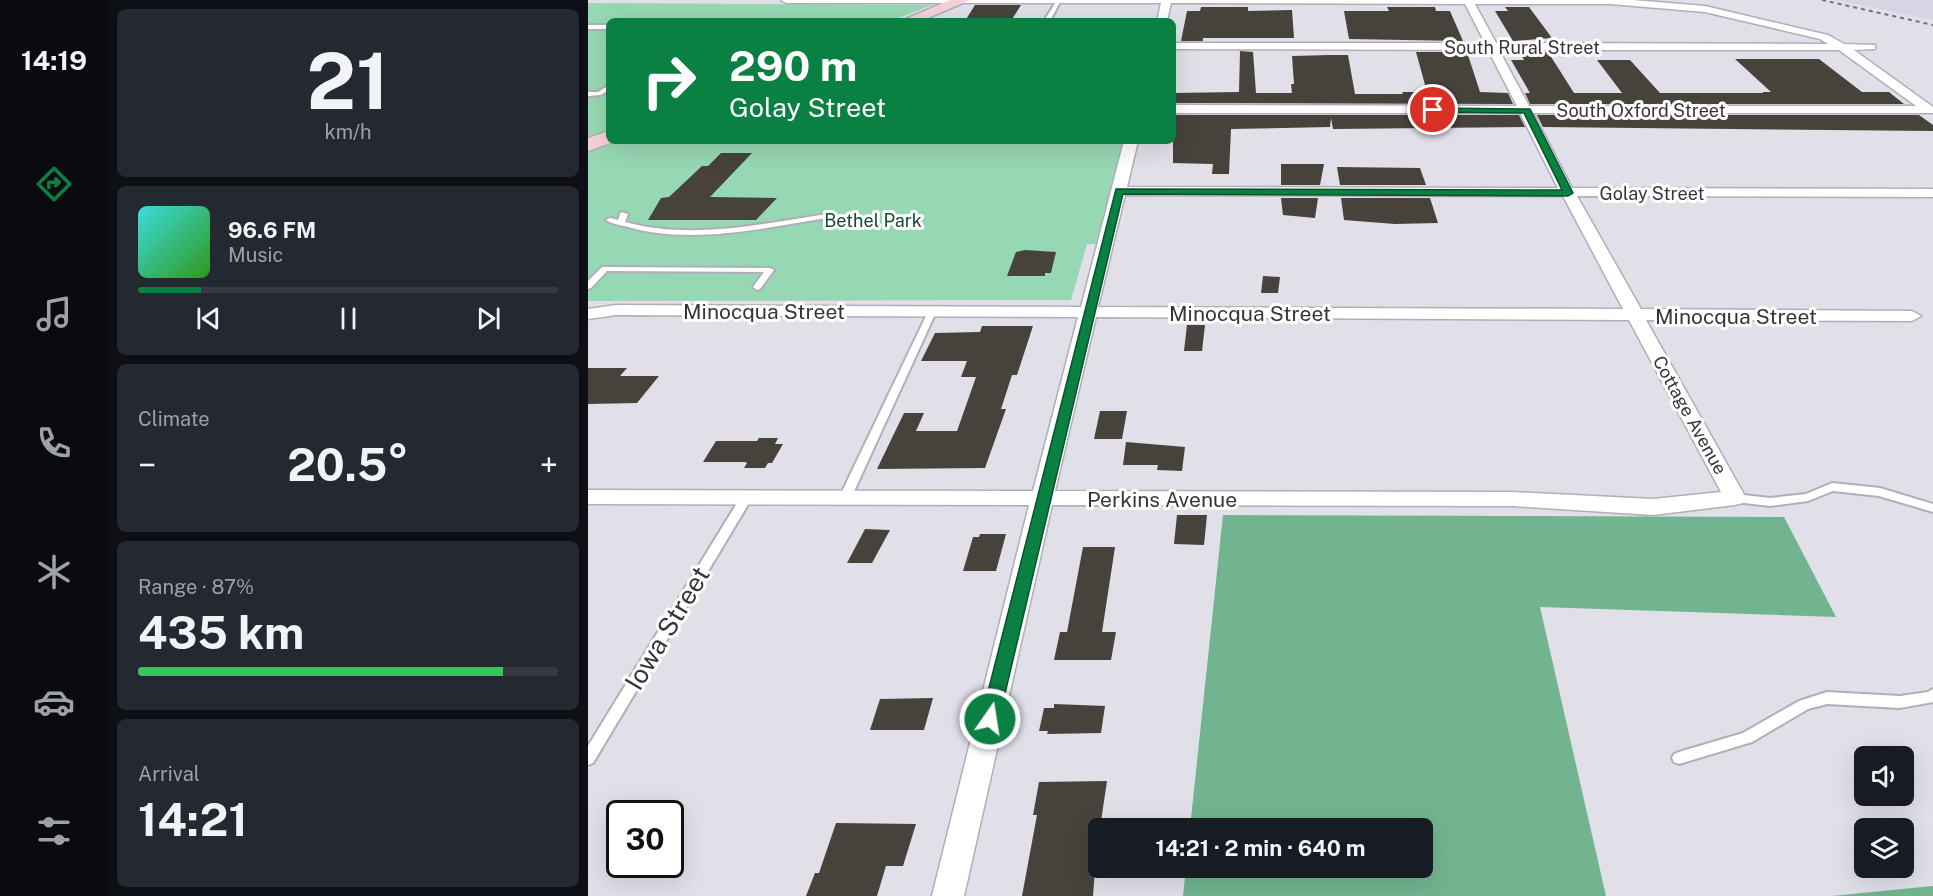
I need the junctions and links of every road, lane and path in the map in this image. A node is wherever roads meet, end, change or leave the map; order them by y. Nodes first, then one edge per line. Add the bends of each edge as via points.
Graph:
1 (786, 0) edge
2 (962, 0) edge
3 (1059, 0) edge
4 (1167, 0) edge
5 (1468, 0) edge
6 (916, 18) edge
7 (1049, 18) edge
8 (1162, 18) edge
9 (588, 27) edge
10 (606, 27) edge
11 (1176, 46) edge
12 (1492, 47) junction
13 (1842, 47) junction
14 (1871, 47) dead end
15 (606, 89) edge
16 (588, 94) edge
17 (599, 94) junction
18 (588, 102) edge
19 (1176, 109) edge
20 (1527, 110) junction
21 (606, 138) edge
22 (1130, 144) edge
23 (588, 145) edge
24 (1119, 191) junction
25 (1568, 193) junction
26 (1933, 193) edge
27 (624, 214) dead end
28 (827, 216) dead end
29 (610, 220) dead end
30 (621, 223) junction
31 (588, 286) edge
32 (757, 287) dead end
33 (932, 312) junction
34 (1088, 312) junction
35 (588, 314) edge
36 (1636, 316) junction
37 (1912, 316) dead end
38 (588, 497) edge
39 (746, 498) junction
40 (845, 498) junction
41 (1735, 498) junction
42 (1042, 499) junction
43 (1933, 508) edge
44 (1933, 695) edge
45 (1678, 758) dead end
46 (588, 759) edge
47 (948, 896) edge

1 - 2 street
2 - 3 street
2 - 6 street
3 - 4 street
3 - 7 lane
4 - 5 street
4 - 8 street
5 - 12 street, Cottage Avenue
5 - 13 street via 1672,5 1811,33
9 - 10 lane
11 - 12 street, South Rural Street
12 - 13 street, South Rural Street
12 - 20 street, Cottage Avenue
13 - 14 street, South Rural Street
13 - 20 street, South Oxford Street via 1929,110
15 - 17 lane
16 - 17 lane
17 - 18 lane
19 - 20 street, South Oxford Street
20 - 25 street, Cottage Avenue
21 - 23 street
22 - 24 street
24 - 25 street, Golay Street
24 - 34 street
25 - 26 street, Golay Street
25 - 36 street, Cottage Avenue
27 - 30 lane
28 - 30 lane via 738,230 650,230
29 - 30 lane
31 - 32 lane via 605,270 770,270
33 - 34 street, Minocqua Street
33 - 35 street, Minocqua Street via 616,310
33 - 40 lane
34 - 36 street, Minocqua Street
34 - 42 street
36 - 37 street, Minocqua Street
36 - 41 street, Cottage Avenue
38 - 39 street, Perkins Avenue
39 - 40 street, Perkins Avenue
39 - 46 lane, Iowa Street
40 - 42 street, Perkins Avenue
41 - 42 street, Perkins Avenue via 1653,507 1512,499
41 - 43 lane via 1770,502 1808,496 1832,487 1880,492
42 - 47 street
44 - 45 lane via 1900,702 1827,698 1804,705 1747,738

